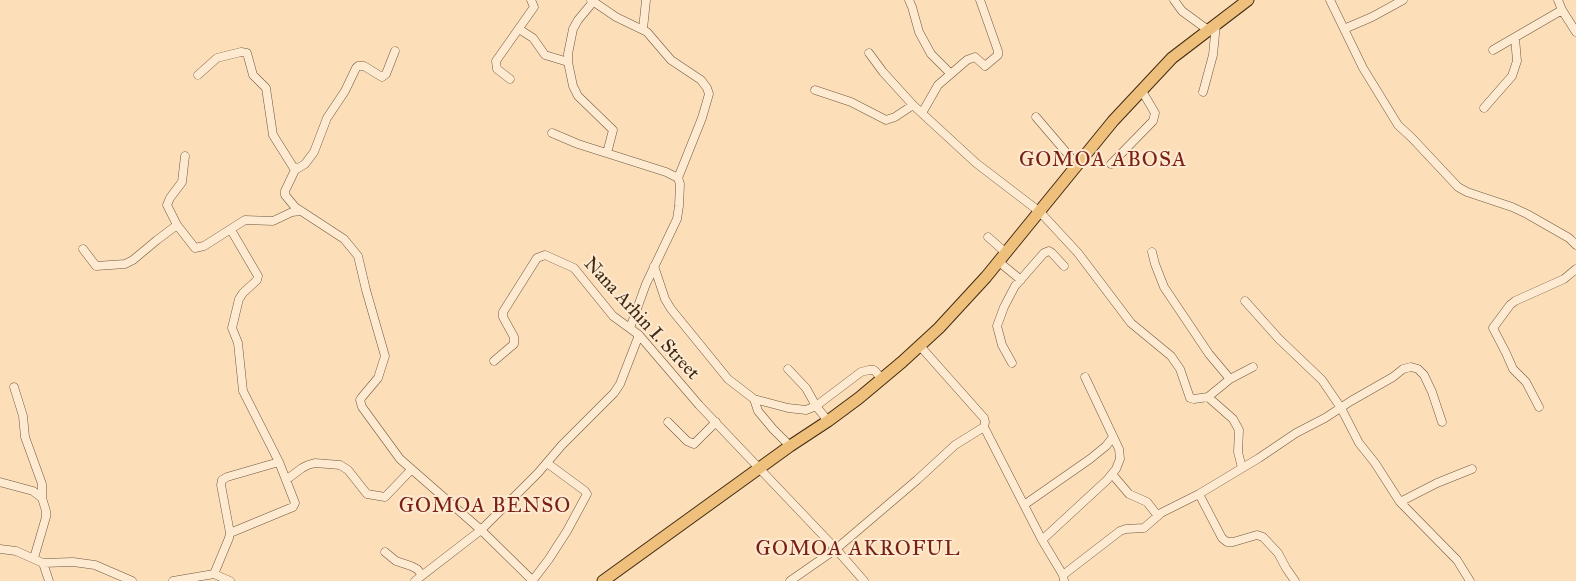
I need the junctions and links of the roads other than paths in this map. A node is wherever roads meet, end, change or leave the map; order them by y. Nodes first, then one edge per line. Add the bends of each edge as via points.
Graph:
1 (531, 0) edge
2 (646, 0) edge
3 (909, 0) edge
4 (980, 0) edge
5 (1174, 0) edge
6 (1248, 0) edge
7 (1330, 0) edge
8 (1402, 0) edge
9 (1558, 0) edge
10 (592, 1) edge
11 (1562, 10) junction
12 (1212, 27) junction
13 (519, 29) junction
14 (1344, 29) junction
15 (643, 30) junction
16 (1576, 32) edge
17 (1515, 38) junction
18 (1493, 50) dead end
19 (395, 51) dead end
20 (869, 53) dead end
21 (568, 62) junction
22 (951, 74) junction
23 (198, 75) dead end
24 (510, 80) dead end
25 (815, 90) dead end
26 (1142, 91) junction
27 (1203, 92) dead end
28 (913, 105) junction
29 (1484, 108) dead end
30 (922, 113) junction
31 (1036, 117) dead end
32 (552, 133) dead end
33 (607, 153) junction
34 (185, 156) dead end
35 (1112, 164) dead end
36 (1077, 165) junction
37 (296, 170) junction
38 (678, 178) junction
39 (301, 211) junction
40 (1040, 212) junction
41 (177, 225) junction
42 (230, 230) junction
43 (988, 237) dead end
44 (1576, 245) edge
45 (82, 249) dead end
46 (1152, 252) dead end
47 (1003, 257) junction
48 (654, 266) junction
49 (1064, 266) dead end
50 (1576, 269) edge
51 (1021, 280) junction
52 (1245, 301) dead end
53 (630, 328) junction
54 (639, 335) junction
55 (920, 346) junction
56 (494, 362) dead end
57 (1012, 363) dead end
58 (1253, 367) dead end
59 (788, 369) dead end
60 (1085, 377) dead end
61 (882, 379) junction
62 (1230, 379) junction
63 (14, 388) dead end
64 (1208, 397) junction
65 (754, 399) junction
66 (816, 406) junction
67 (1539, 407) dead end
68 (1341, 408) junction
69 (828, 421) junction
70 (668, 422) dead end
71 (716, 422) junction
72 (1442, 422) dead end
73 (984, 427) junction
74 (1113, 437) junction
75 (790, 446) junction
76 (279, 462) junction
77 (547, 463) junction
78 (759, 468) junction
79 (1242, 468) junction
80 (1472, 469) dead end
81 (411, 470) junction
82 (1112, 474) junction
83 (286, 480) junction
84 (0, 482) edge
85 (1199, 494) junction
86 (42, 498) junction
87 (1400, 502) junction
88 (1024, 505) junction
89 (1158, 516) junction
90 (482, 530) junction
91 (230, 533) junction
92 (1042, 540) junction
93 (0, 549) edge
94 (836, 549) junction
95 (385, 552) dead end
96 (34, 558) junction
97 (43, 563) junction
98 (214, 574) junction
99 (422, 575) junction
100 (1063, 578) edge
101 (49, 581) edge
102 (132, 581) edge
103 (173, 581) edge
104 (230, 581) edge
105 (415, 581) edge
106 (533, 581) edge
107 (603, 581) edge
108 (790, 581) edge
109 (864, 581) edge
110 (1295, 581) edge
111 (1470, 581) edge

1 - 13 street via 534,7
2 - 15 street
3 - 22 street via 919,32 931,54
4 - 22 street via 998,55 985,66 974,57 969,58
5 - 12 street via 1182,11
6 - 12 main road
7 - 14 street
8 - 14 street
9 - 11 street
10 - 15 street
10 - 21 street via 573,29
11 - 16 street
11 - 17 street
12 - 26 main road via 1172,58
12 - 27 street via 1214,55
13 - 21 street via 533,38 545,55
13 - 24 street via 496,61 497,69
14 - 44 street via 1363,68 1398,125 1458,187 1527,214
15 - 38 street via 671,60 705,83 707,88 702,118
17 - 18 street
17 - 29 street via 1517,61 1512,76
19 - 37 street via 382,77 364,66 356,68 327,118 314,152
20 - 28 street
21 - 33 street via 578,96 614,130
22 - 30 street via 938,85
23 - 37 street via 217,58 247,53 253,75 266,88 273,135
25 - 28 street via 851,102 886,120
26 - 35 street via 1155,113 1152,121
26 - 36 main road
28 - 30 street
30 - 40 street via 976,163
31 - 36 street
32 - 33 street
33 - 38 street
34 - 41 street via 182,182 167,205
36 - 40 main road
37 - 39 street via 285,193
38 - 48 street via 679,213
39 - 42 street via 273,221 245,220
39 - 81 street via 344,239 358,256 385,353 380,374 360,404 395,455
40 - 47 main road
40 - 64 street via 1085,261 1131,323 1171,356 1180,369 1190,398
41 - 42 street via 195,248
41 - 45 street via 125,264 96,266
42 - 76 street via 258,276 239,299 232,328 238,343 243,391
43 - 47 street
46 - 62 street via 1164,287
47 - 51 street
47 - 55 main road
48 - 53 street
48 - 65 street via 671,309 728,379
49 - 51 street via 1052,252 1046,252
50 - 67 street via 1564,279 1515,301 1493,328 1513,369 1526,382
51 - 57 street via 996,326
52 - 68 street via 1322,380
53 - 54 street, Nana Arhin I. Street
53 - 56 street, Nana Arhin I. Street via 613,316 574,268 542,255 503,312 515,341
54 - 71 street, Nana Arhin I. Street
54 - 77 street via 618,388
55 - 61 main road
55 - 73 street via 981,413
58 - 62 street
59 - 66 street via 811,394
60 - 74 street
61 - 66 street via 874,370 861,372
61 - 69 main road
62 - 64 street
63 - 86 street via 23,416 25,437 42,484
64 - 79 street via 1233,419 1239,430 1238,452
65 - 66 street via 802,410
65 - 75 street via 763,417
66 - 69 street
68 - 72 street via 1411,367 1424,375
68 - 79 street
68 - 87 street via 1359,443
69 - 75 main road
70 - 71 street via 694,444
71 - 78 street, Nana Arhin I. Street
73 - 88 street
73 - 94 street via 955,445
74 - 82 street via 1120,455
74 - 88 street via 1090,459
75 - 78 main road
76 - 83 street
76 - 91 street via 222,480
77 - 90 street
77 - 106 street via 587,494 567,531
78 - 94 street, Nana Arhin I. Street
78 - 107 main road
79 - 85 street
80 - 87 street
81 - 83 street via 385,497 367,494 348,470 340,466 308,465
81 - 90 street
82 - 89 street via 1129,494 1147,502
82 - 92 street
83 - 91 street via 294,505
84 - 86 street via 33,491
85 - 89 street
85 - 110 street via 1222,538 1233,542 1257,535 1264,537
86 - 96 street via 46,516
87 - 111 street via 1457,560
88 - 92 street
89 - 100 street via 1144,528 1120,531
90 - 99 street
90 - 106 street
91 - 98 street
92 - 100 street
93 - 96 street
94 - 108 street
94 - 109 street, Nana Arhin I. Street
95 - 99 street
96 - 97 street
97 - 101 street
97 - 102 street via 95,565
98 - 103 street
98 - 104 street
99 - 105 street

